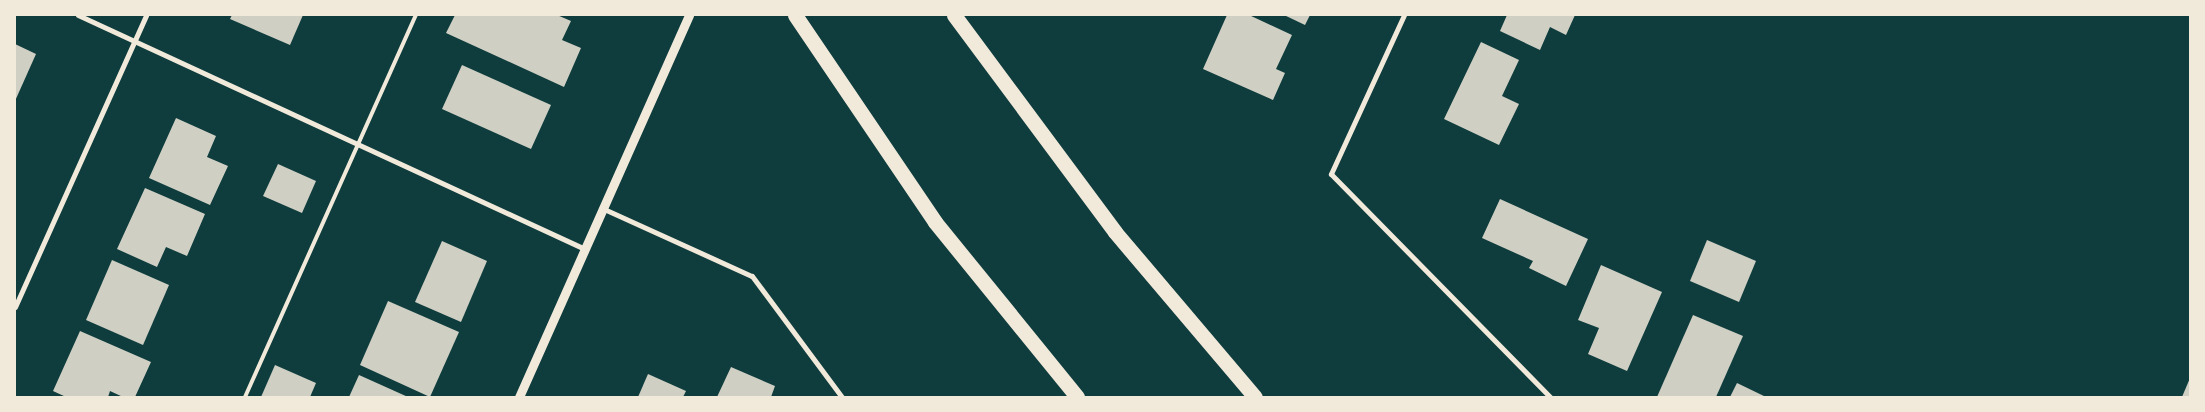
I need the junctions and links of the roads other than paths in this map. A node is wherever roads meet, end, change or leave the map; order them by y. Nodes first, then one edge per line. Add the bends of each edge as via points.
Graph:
1 (78, 15) edge
2 (146, 15) edge
3 (416, 15) edge
4 (689, 15) edge
5 (795, 15) edge
6 (954, 15) edge
7 (1404, 15) edge
8 (134, 41) junction
9 (358, 144) junction
10 (604, 209) junction
11 (585, 249) junction
12 (15, 307) edge
13 (244, 397) edge
14 (519, 397) edge
15 (842, 397) edge
16 (1077, 397) edge
17 (1254, 397) edge
18 (1550, 397) edge

1 - 8 street
2 - 8 street
3 - 9 lane
4 - 10 street
5 - 16 highway via 935,222
6 - 17 highway via 1115,232
7 - 18 street via 1331,174
8 - 9 street
8 - 12 street
9 - 11 street
9 - 13 lane
10 - 11 street
10 - 15 street via 752,276
11 - 14 street

